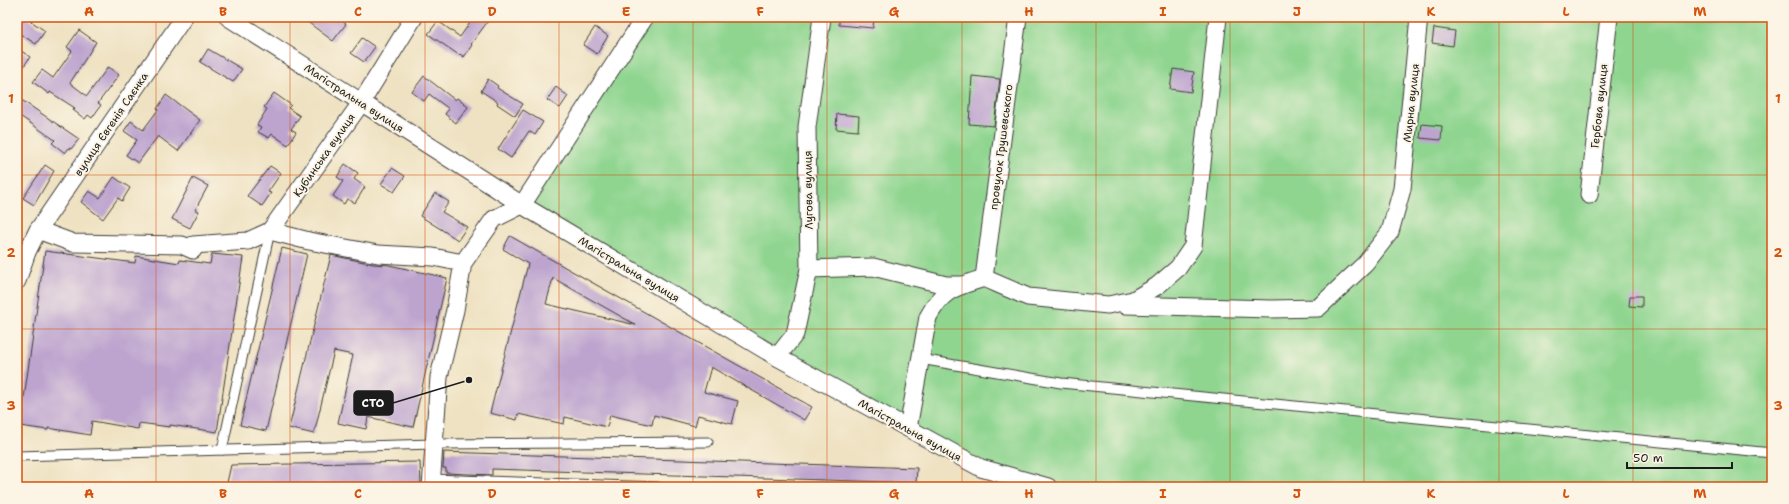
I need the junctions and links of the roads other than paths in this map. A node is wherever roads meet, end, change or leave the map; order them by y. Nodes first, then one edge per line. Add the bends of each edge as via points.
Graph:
1 (184, 17) edge
2 (228, 17) edge
3 (414, 17) edge
4 (645, 17) edge
5 (822, 17) edge
6 (1018, 17) edge
7 (1218, 17) edge
8 (1419, 17) edge
9 (1609, 17) edge
10 (361, 103) junction
11 (1589, 195) dead end
12 (522, 205) junction
13 (38, 230) junction
14 (270, 231) junction
15 (463, 263) junction
16 (809, 269) junction
17 (984, 278) junction
18 (17, 281) edge
19 (963, 285) junction
20 (1108, 305) junction
21 (777, 357) junction
22 (920, 359) junction
23 (908, 428) junction
24 (708, 442) dead end
25 (434, 444) junction
26 (222, 450) junction
27 (1772, 453) edge
28 (17, 456) edge
29 (431, 483) edge
30 (658, 487) edge
31 (1048, 487) edge

1 - 13 street, вулиця Євгенія Саєнка
2 - 10 street, Магістральна вулиця
3 - 10 street, Кубинська вулиця
4 - 12 street
5 - 16 street, Лугова вулиця via 807,127
6 - 17 street, провулок Грушевського
7 - 20 street via 1193,246 1178,268 1157,286 1134,300
8 - 20 street, Мирна вулиця via 1402,189 1390,232 1365,264 1318,308
9 - 11 street, Гербова вулиця
10 - 12 street, Магістральна вулиця
10 - 14 street, Кубинська вулиця
12 - 15 street via 494,219
12 - 21 street, Магістральна вулиця
13 - 14 street via 73,243 182,245 194,250 193,245 248,240
13 - 18 street, вулиця Євгенія Саєнка
14 - 15 street via 378,254 433,257
14 - 26 lane
15 - 25 street via 439,377
16 - 19 street via 873,267 946,285
16 - 21 street, Лугова вулиця via 795,334
17 - 19 street
17 - 20 street via 1028,297
19 - 22 street via 945,293 935,304 928,317
21 - 23 street, Магістральна вулиця
22 - 23 street
22 - 27 lane via 1061,383
23 - 31 street, Магістральна вулиця via 981,468
24 - 25 lane
25 - 26 lane
25 - 29 street
26 - 28 lane
29 - 30 lane

